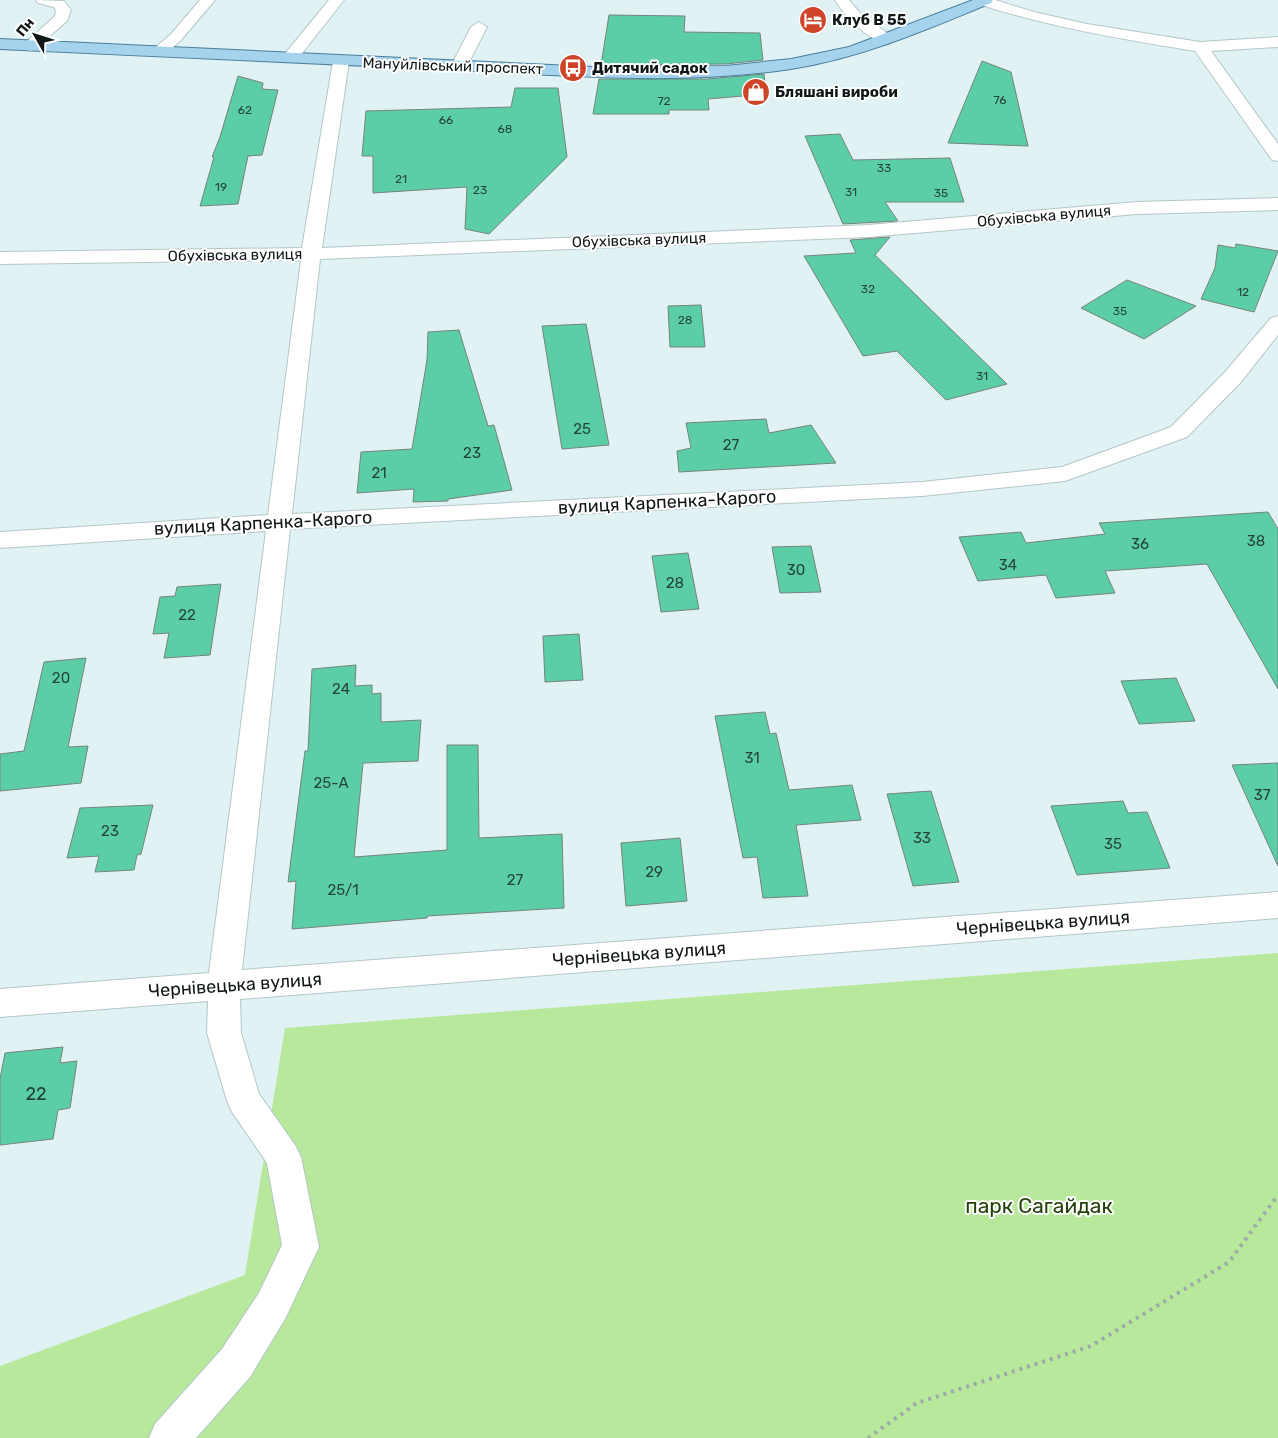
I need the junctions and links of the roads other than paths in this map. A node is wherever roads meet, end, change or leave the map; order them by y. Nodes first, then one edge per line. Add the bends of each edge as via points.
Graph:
1 (43, 0) edge
2 (208, 0) edge
3 (337, 0) edge
4 (842, 0) edge
5 (984, 1) edge
6 (479, 27) dead end
7 (886, 39) junction
8 (1278, 42) edge
9 (0, 44) edge
10 (30, 46) junction
11 (1200, 46) junction
12 (158, 52) junction
13 (290, 58) junction
14 (341, 61) junction
15 (458, 66) junction
16 (1278, 156) edge
17 (1278, 204) edge
18 (311, 254) junction
19 (0, 258) edge
20 (1278, 322) edge
21 (278, 522) junction
22 (0, 540) edge
23 (1278, 905) edge
24 (224, 985) junction
25 (0, 1003) edge
26 (169, 1438) edge

1 - 10 street via 59,4 64,10 62,18
2 - 12 street via 176,38
3 - 13 street
4 - 7 street via 872,30
5 - 7 main road, Мануйлівський проспект
5 - 11 street via 1086,29
6 - 15 street
7 - 15 main road, Мануйлівський проспект via 819,58 735,70 595,72
8 - 11 street
9 - 10 main road, Мануйлівський проспект
10 - 12 main road, Мануйлівський проспект
11 - 16 street
12 - 13 main road, Мануйлівський проспект
13 - 14 main road, Мануйлівський проспект
14 - 15 main road, Мануйлівський проспект
14 - 18 street
17 - 18 street, Обухівська вулиця via 1137,208 868,231
18 - 19 street, Обухівська вулиця
18 - 21 street
20 - 21 street, вулиця Карпенка-Карого via 1233,377 1179,432 1064,474 922,489
21 - 22 street, вулиця Карпенка-Карого
21 - 24 street
23 - 24 street, Чернівецька вулиця
24 - 25 street, Чернівецька вулиця
24 - 26 street via 224,1033 241,1092 283,1158 301,1247 272,1306 236,1363

